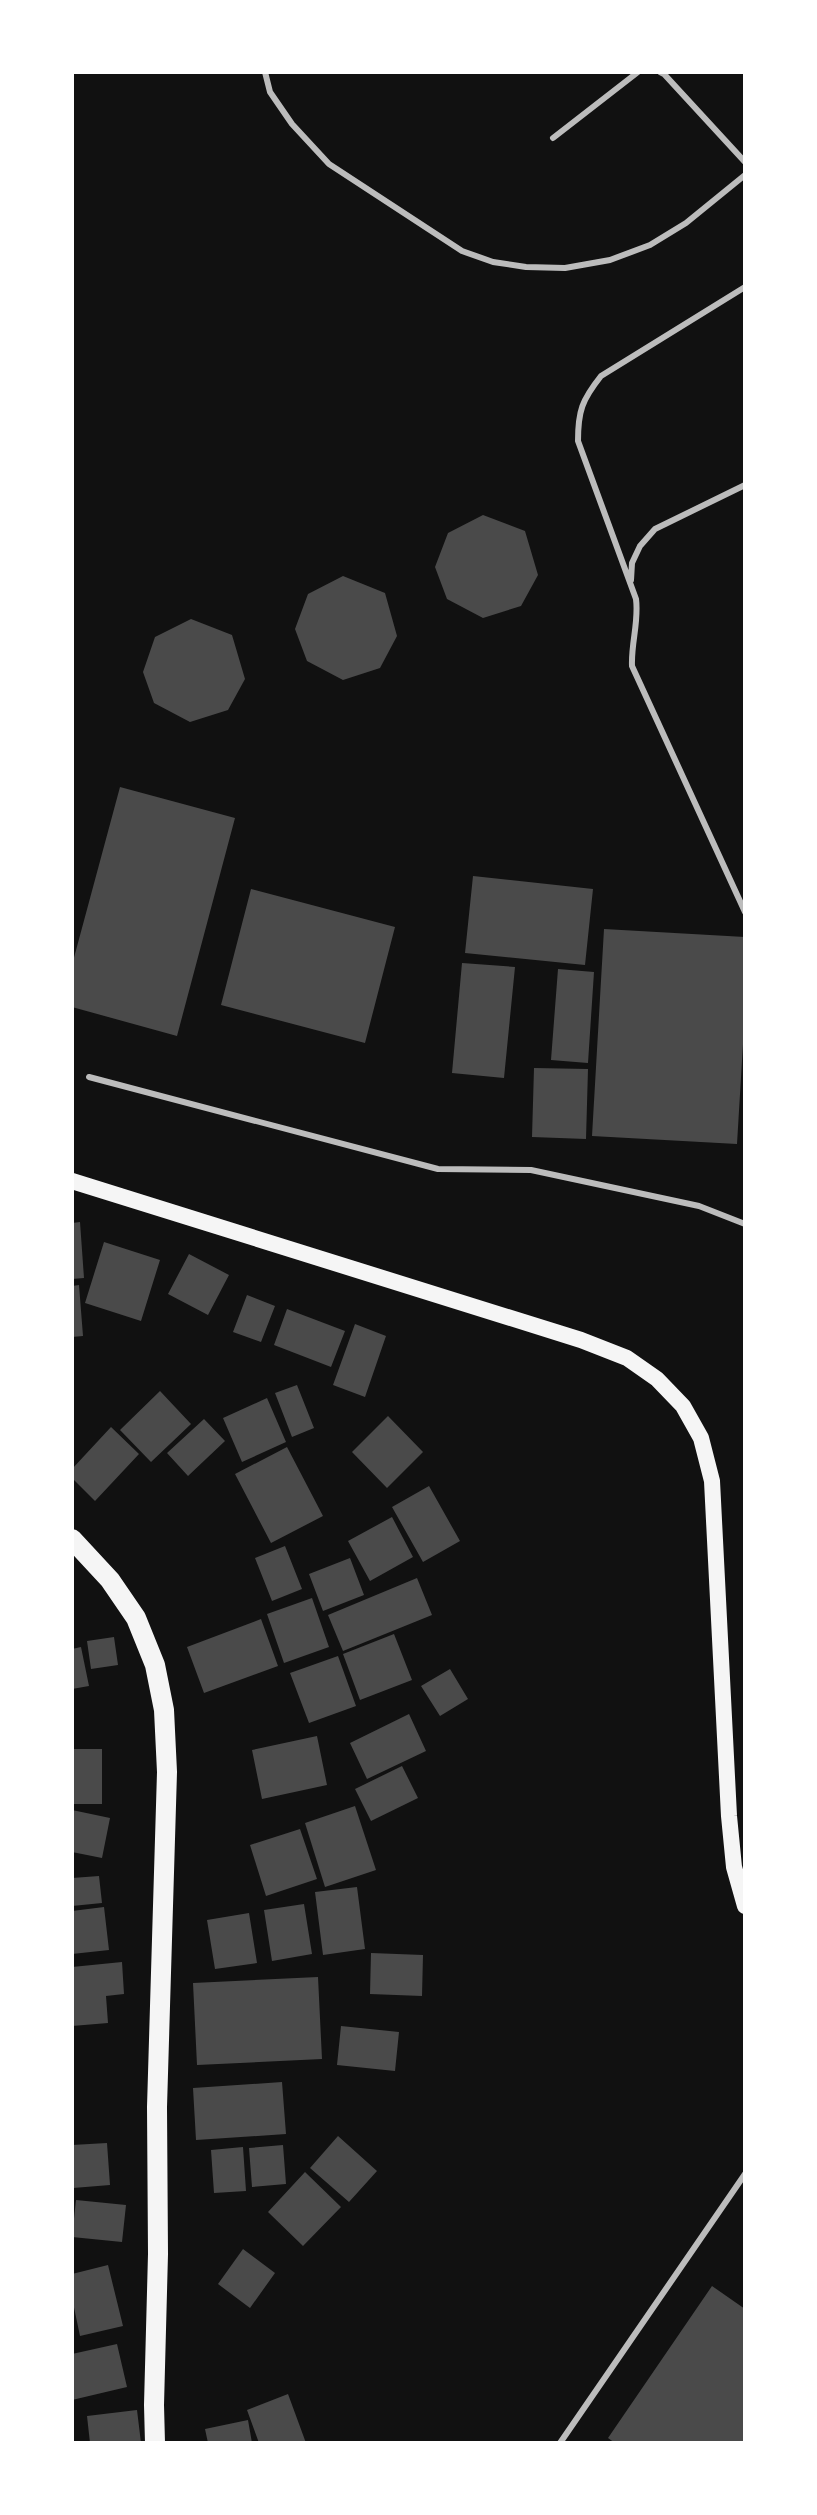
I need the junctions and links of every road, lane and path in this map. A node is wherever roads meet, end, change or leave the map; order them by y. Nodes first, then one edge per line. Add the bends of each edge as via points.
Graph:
1 (265, 72) edge
2 (638, 72) edge
3 (660, 72) edge
4 (553, 138) dead end
5 (745, 162) edge
6 (745, 175) edge
7 (745, 287) edge
8 (745, 485) edge
9 (631, 584) junction
10 (745, 912) edge
11 (89, 1077) dead end
12 (72, 1181) edge
13 (745, 1224) edge
14 (72, 1539) edge
15 (745, 1906) edge
16 (745, 2174) edge
17 (155, 2443) edge
18 (560, 2443) edge

1 - 6 lane via 270,92 292,124 329,164 462,251 493,262 565,268 610,260 650,245 686,223
2 - 4 lane
3 - 5 lane
7 - 9 lane via 601,376 584,397 578,441
8 - 9 lane via 655,529 632,563
9 - 10 lane via 638,615 632,666
11 - 13 lane via 438,1169 531,1170 699,1206
12 - 15 main road via 581,1340 627,1358 683,1406 701,1438 712,1481 729,1816 734,1867
14 - 17 main road via 136,1618 155,1665 164,1710
16 - 18 lane

